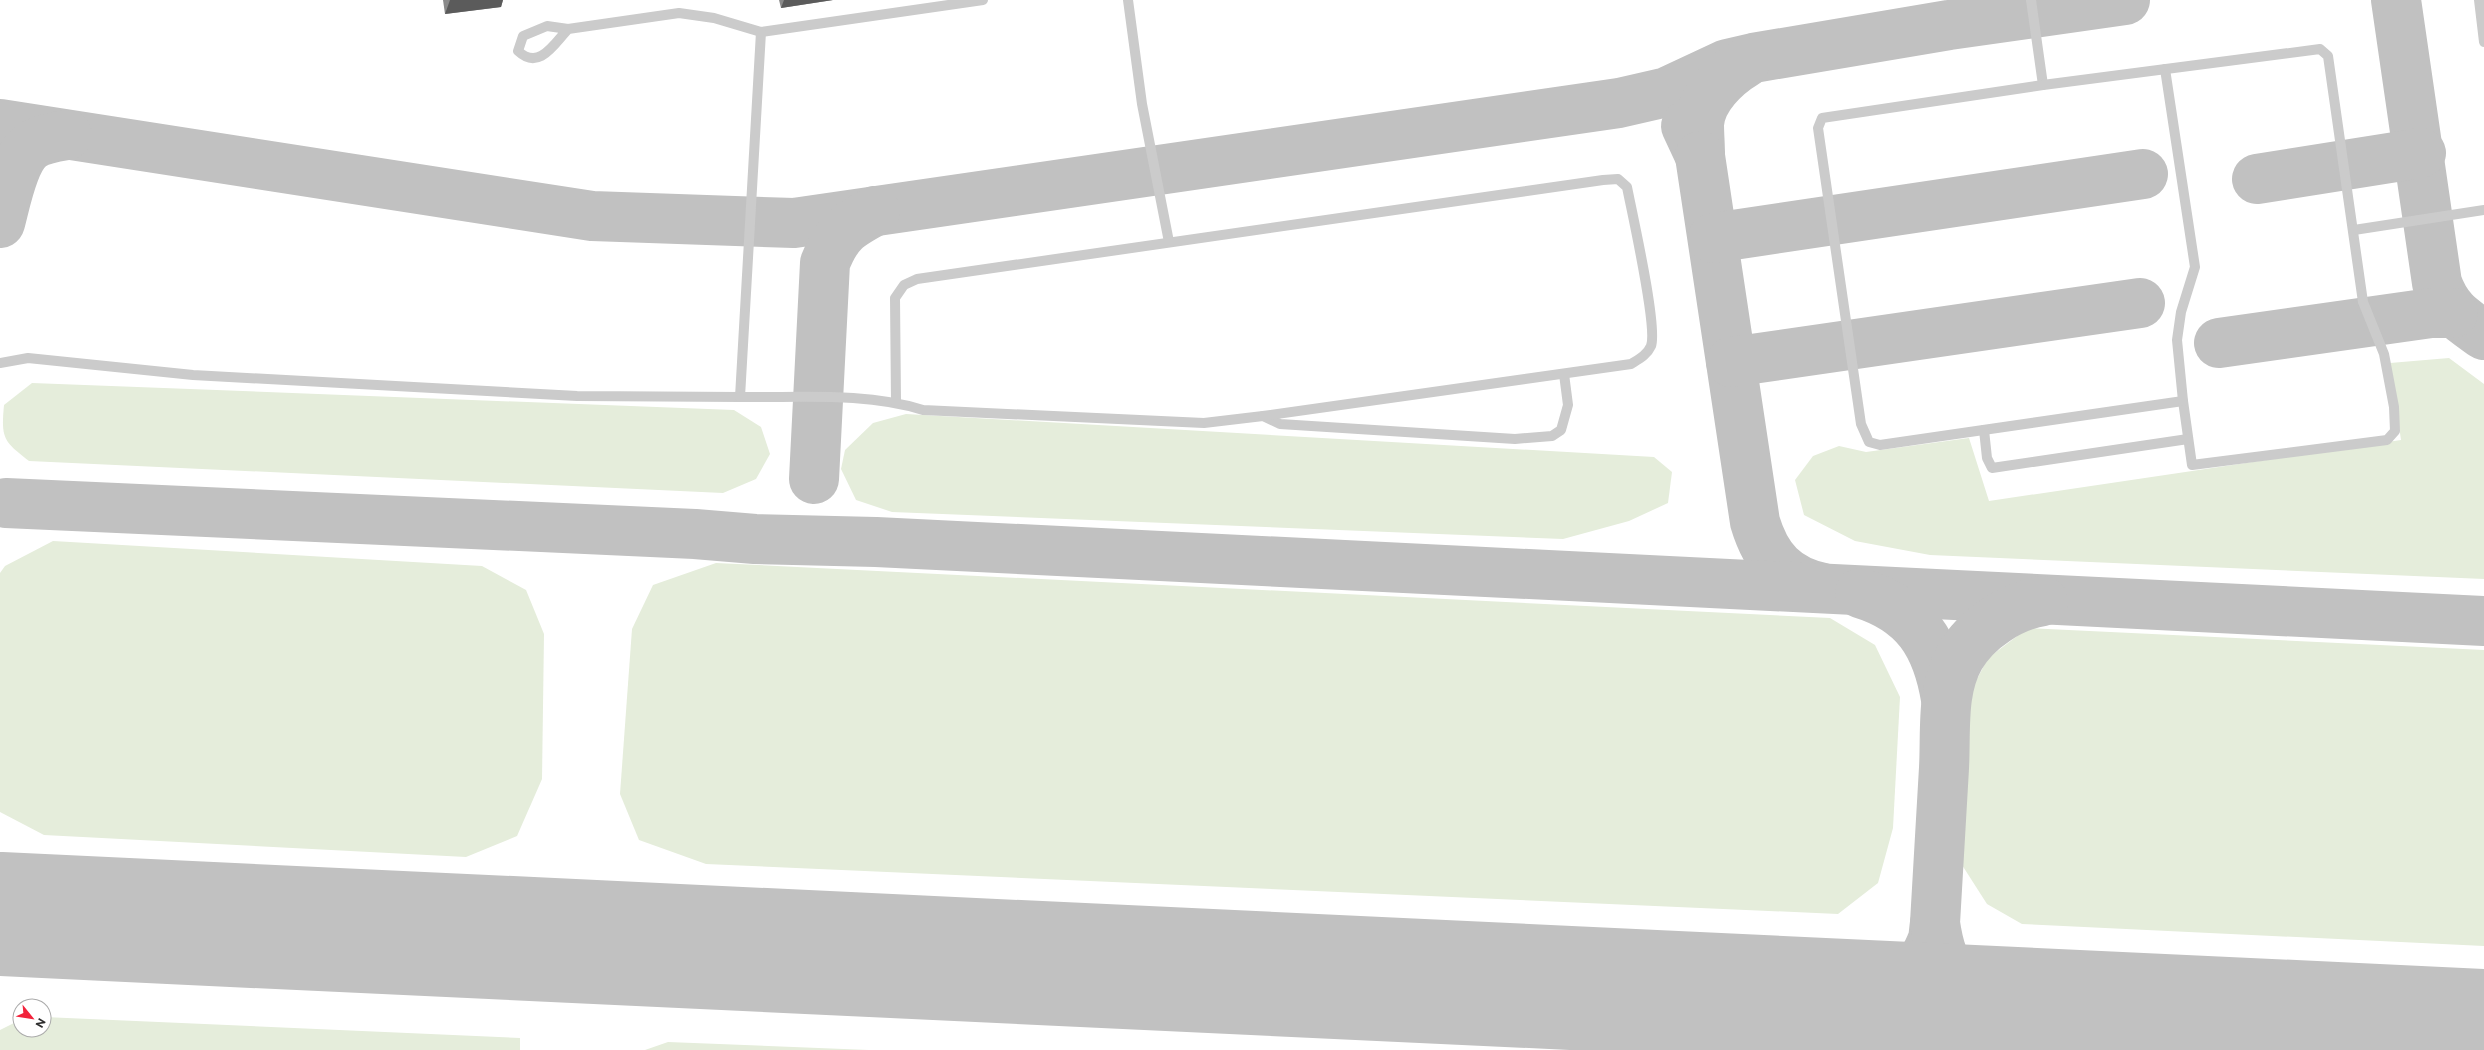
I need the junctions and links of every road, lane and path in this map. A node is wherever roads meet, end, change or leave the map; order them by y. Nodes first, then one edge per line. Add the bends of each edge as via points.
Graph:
1 (983, 0) edge
2 (1128, 0) edge
3 (2032, 0) edge
4 (2479, 0) edge
5 (568, 29) junction
6 (761, 32) junction
7 (2484, 42) edge
8 (2165, 69) junction
9 (2043, 85) junction
10 (2484, 210) edge
11 (2354, 230) junction
12 (1169, 242) junction
13 (0, 363) edge
14 (1564, 374) junction
15 (740, 397) junction
16 (2183, 401) junction
17 (896, 402) junction
18 (1263, 416) junction
19 (1984, 430) junction
20 (2188, 439) junction

1 - 6 lane
2 - 12 lane via 1142,104
3 - 9 lane
4 - 7 lane
5 - 5 lane via 547,26 523,36 518,51 526,58 534,59 546,53
5 - 6 lane via 679,13 714,18
6 - 15 lane
8 - 9 lane
8 - 11 lane via 2320,49 2328,56
8 - 16 lane via 2195,267 2181,312 2177,340
9 - 19 lane via 1822,118 1818,128 1862,424 1869,442 1880,445
10 - 11 lane
11 - 20 lane via 2364,302 2384,354 2394,407 2395,431 2387,440 2192,465
12 - 14 lane via 1618,179 1627,187 1651,319 1651,345 1644,356 1631,364
12 - 17 lane via 918,279 904,285 896,298 894,313
13 - 15 lane via 28,358 240,378 577,396
14 - 18 lane
14 - 18 lane via 1567,411 1561,430 1552,436 1515,439 1330,428 1280,424
15 - 17 lane via 835,398
16 - 19 lane
16 - 20 lane
17 - 18 lane via 923,410 1197,423
19 - 20 lane via 1987,458 1992,468

